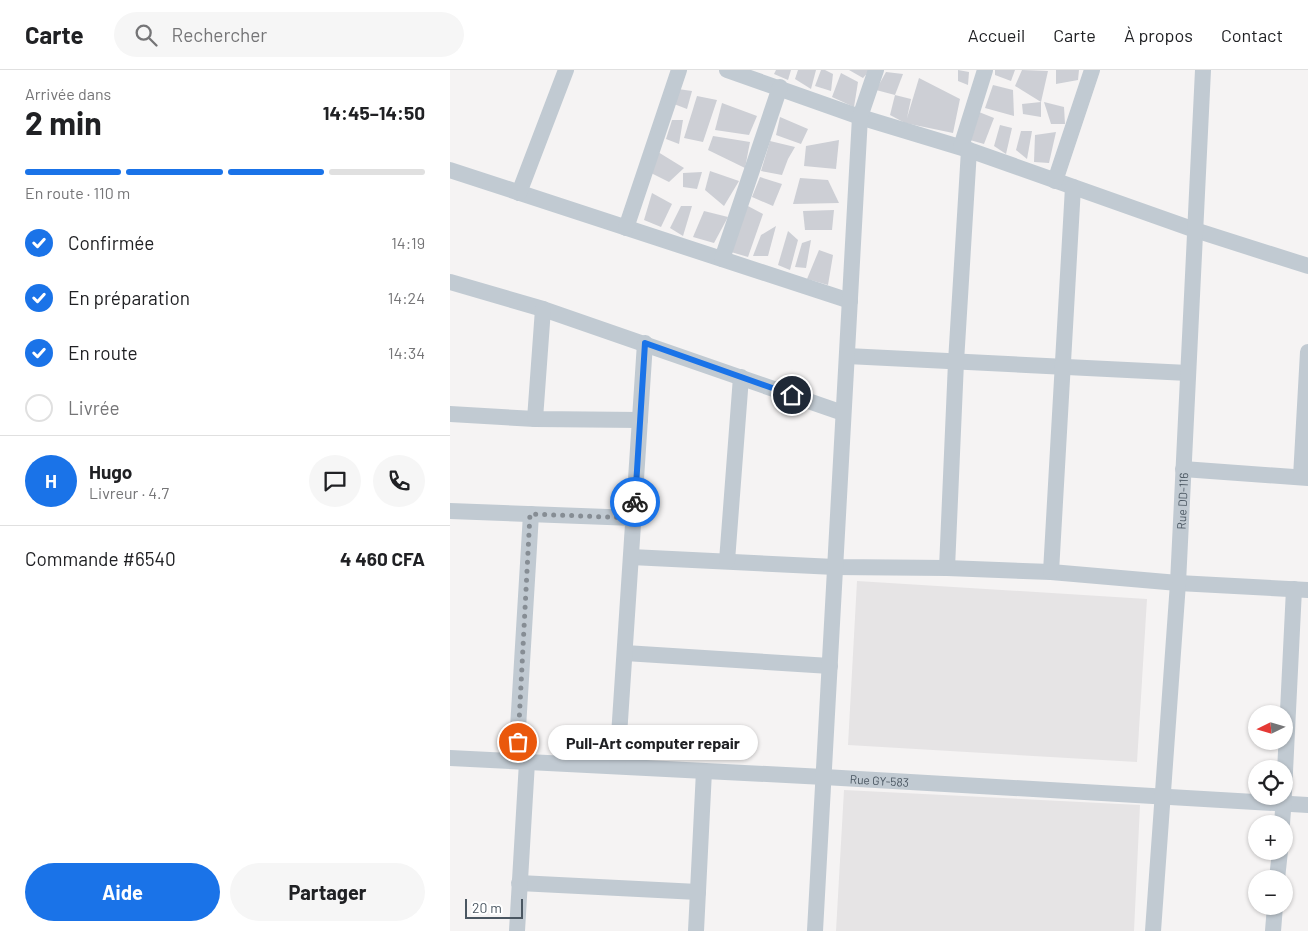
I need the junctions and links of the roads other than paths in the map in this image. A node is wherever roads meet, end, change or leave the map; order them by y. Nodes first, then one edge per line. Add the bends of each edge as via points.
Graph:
1 (566, 70) edge
2 (679, 70) edge
3 (727, 70) edge
4 (876, 70) edge
5 (985, 70) edge
6 (1092, 70) edge
7 (1203, 70) edge
8 (766, 76) edge
9 (780, 87) junction
10 (860, 117) junction
11 (965, 149) junction
12 (450, 170) edge
13 (1055, 181) junction
14 (1073, 187) junction
15 (519, 193) junction
16 (626, 228) junction
17 (1195, 230) junction
18 (722, 259) junction
19 (1308, 266) edge
20 (450, 282) edge
21 (850, 301) junction
22 (543, 310) junction
23 (645, 343) junction
24 (1308, 352) edge
25 (847, 356) junction
26 (956, 362) junction
27 (1063, 368) junction
28 (1188, 373) junction
29 (742, 377) junction
30 (844, 413) junction
31 (450, 414) edge
32 (535, 419) junction
33 (640, 420) junction
34 (1183, 468) junction
35 (1305, 478) edge
36 (450, 510) edge
37 (530, 514) junction
38 (634, 518) junction
39 (631, 557) junction
40 (727, 561) junction
41 (835, 567) junction
42 (947, 568) junction
43 (1051, 572) junction
44 (1178, 583) junction
45 (1301, 589) edge
46 (625, 653) junction
47 (830, 666) junction
48 (450, 758) edge
49 (1287, 760) edge
50 (522, 761) junction
51 (617, 766) junction
52 (704, 771) junction
53 (824, 777) junction
54 (1163, 796) junction
55 (1248, 797) edge
56 (1293, 800) edge
57 (1308, 805) edge
58 (520, 883) junction
59 (698, 892) junction
60 (1274, 915) edge
61 (517, 931) edge
62 (696, 931) edge
63 (815, 931) edge
64 (1153, 931) edge
65 (1273, 931) edge

1 - 15 street
2 - 16 street
3 - 8 street
4 - 10 street
5 - 11 street
6 - 13 street
7 - 17 street, Rue DD-116
8 - 9 street
9 - 10 street
9 - 18 street
10 - 11 street
10 - 21 street
11 - 13 street
11 - 26 street
12 - 15 street
13 - 14 street
14 - 17 street
14 - 27 street
15 - 16 street
16 - 18 street
17 - 19 street
17 - 28 street, Rue DD-116
18 - 21 street
20 - 22 street
21 - 25 street
22 - 23 street
22 - 32 street
23 - 29 street
23 - 33 street
24 - 35 street
25 - 26 street
25 - 30 street
26 - 27 street
26 - 42 street
27 - 28 street
27 - 43 street
28 - 34 street, Rue DD-116
29 - 30 street
29 - 40 street
30 - 41 street
31 - 32 street
32 - 33 street
33 - 38 street
34 - 35 street
34 - 44 street, Rue DD-116
36 - 37 street
37 - 38 street
37 - 50 street
38 - 39 street
39 - 40 street
39 - 46 street
40 - 41 street
41 - 42 street
41 - 47 street
42 - 43 street
43 - 44 street
44 - 45 street
44 - 54 street, Rue DD-116
45 - 49 street
46 - 47 street
46 - 51 street
47 - 53 street
48 - 50 street, Rue GY-583
50 - 51 street, Rue GY-583
50 - 58 street
51 - 52 street, Rue GY-583
52 - 53 street, Rue GY-583
52 - 59 street
53 - 54 street, Rue GY-583
53 - 63 street
54 - 55 street, Rue GY-583
54 - 64 street, Rue DD-116
56 - 57 street, Rue GY-583
58 - 59 street
58 - 61 street
59 - 62 street
60 - 65 street

